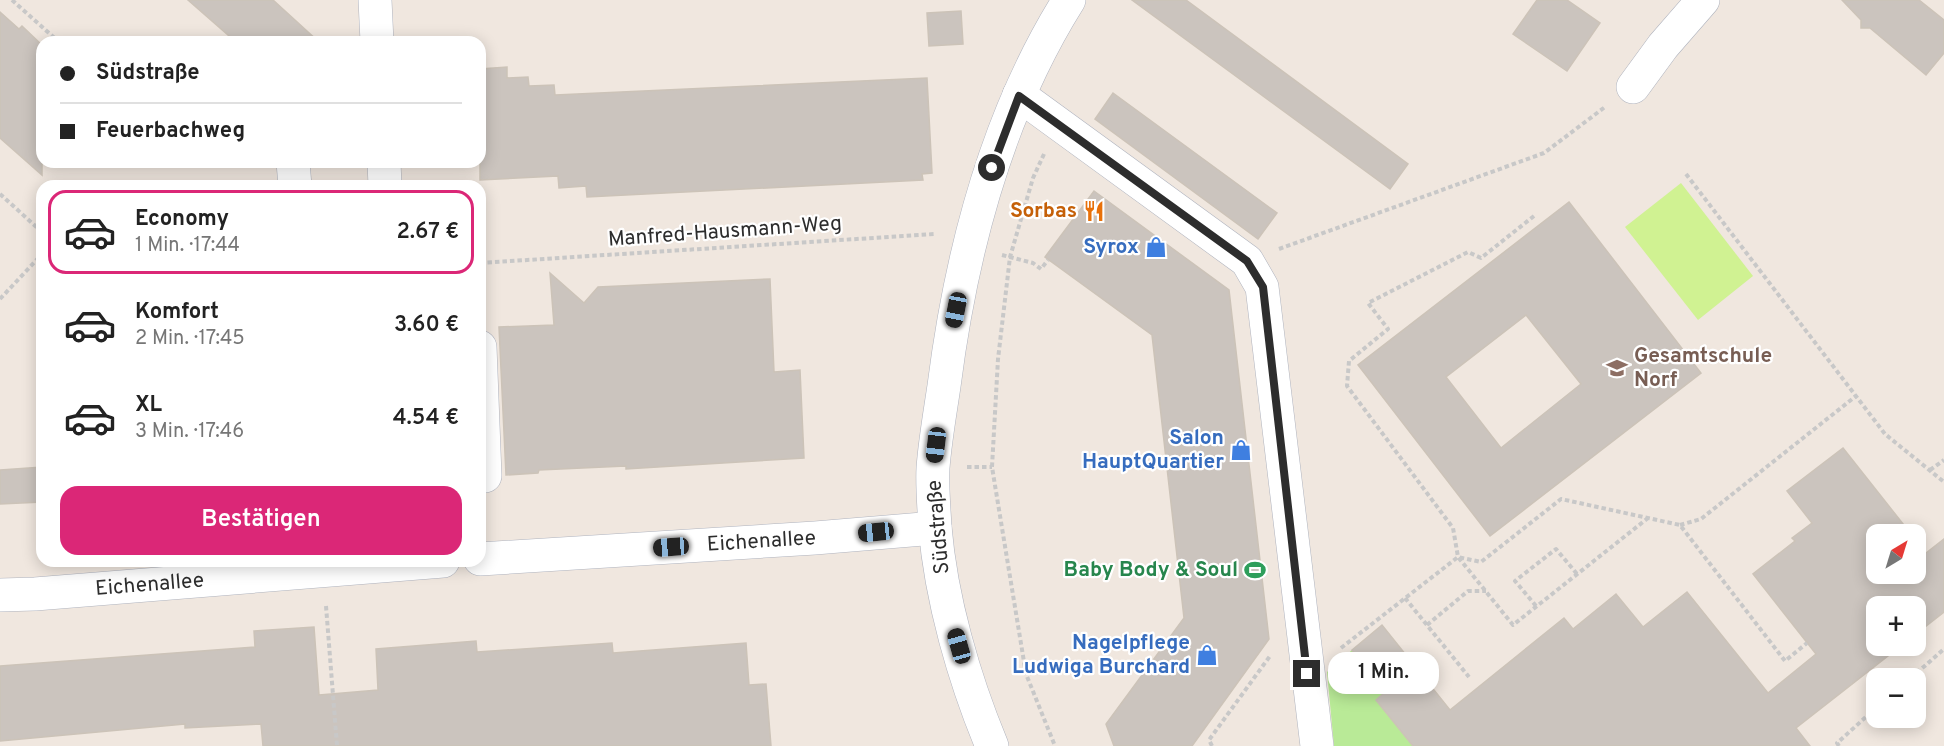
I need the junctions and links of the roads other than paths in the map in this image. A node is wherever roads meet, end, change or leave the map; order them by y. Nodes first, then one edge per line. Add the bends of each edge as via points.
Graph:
1 (375, 0) edge
2 (1069, 0) edge
3 (1703, 0) edge
4 (377, 36) edge
5 (1633, 87) road end
6 (1019, 96) junction
7 (935, 528) junction
8 (486, 559) edge
9 (366, 567) edge
10 (0, 595) edge
11 (992, 746) edge
12 (1317, 746) edge

1 - 4 street
2 - 6 street, Südstraße
3 - 5 street
6 - 7 street, Südstraße via 972,232 948,353 933,468
6 - 12 street via 1247,261 1263,287
7 - 8 street, Eichenallee
7 - 11 street, Südstraße via 948,607 975,705
9 - 10 street, Eichenallee

